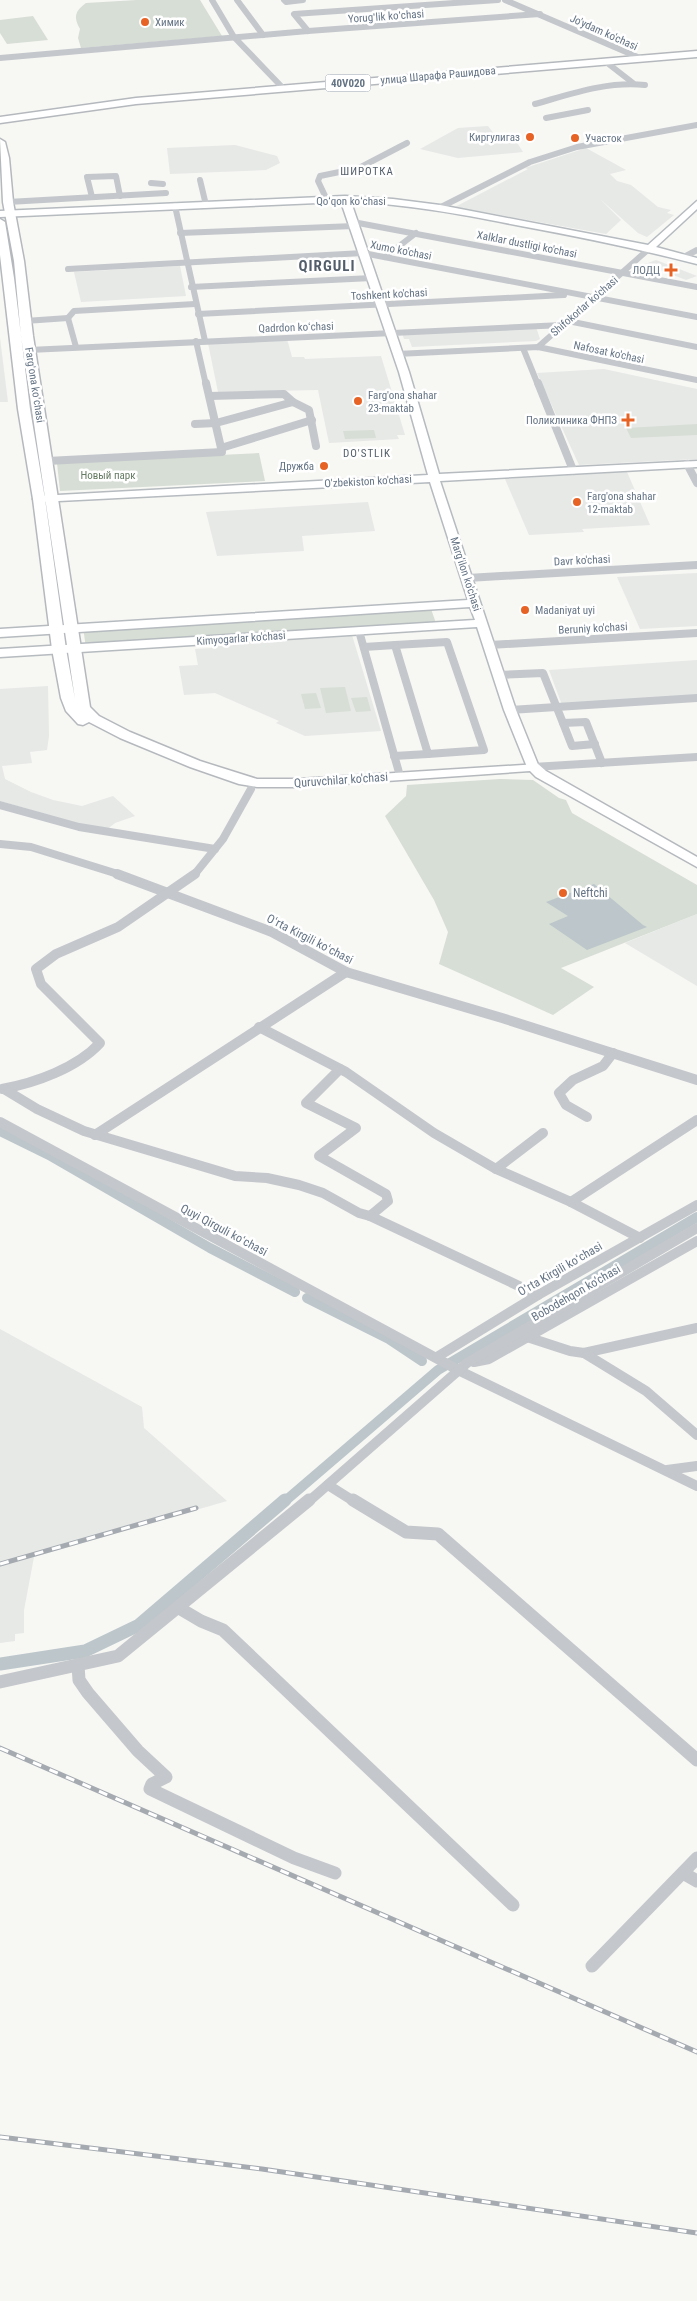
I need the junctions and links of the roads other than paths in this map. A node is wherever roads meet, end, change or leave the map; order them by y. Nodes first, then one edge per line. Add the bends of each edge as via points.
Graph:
1 (212, 0) edge
2 (237, 0) edge
3 (303, 0) edge
4 (400, 0) edge
5 (498, 0) edge
6 (505, 0) edge
7 (285, 1) edge
8 (375, 1) edge
9 (383, 8) junction
10 (390, 8) junction
11 (294, 14) junction
12 (540, 14) junction
13 (402, 25) junction
14 (308, 31) junction
15 (263, 35) junction
16 (234, 38) junction
17 (697, 53) edge
18 (0, 58) edge
19 (639, 58) junction
20 (606, 62) junction
21 (447, 73) junction
22 (633, 83) junction
23 (645, 85) dead end
24 (281, 86) junction
25 (535, 104) dead end
26 (588, 110) dead end
27 (546, 118) dead end
28 (0, 119) edge
29 (697, 125) edge
30 (0, 142) edge
31 (407, 143) dead end
32 (200, 180) dead end
33 (151, 183) dead end
34 (164, 184) dead end
35 (166, 193) dead end
36 (120, 196) junction
37 (92, 197) junction
38 (345, 199) junction
39 (327, 200) junction
40 (8, 202) junction
41 (697, 204) edge
42 (206, 205) junction
43 (175, 206) junction
44 (441, 207) junction
45 (5, 214) edge
46 (0, 222) edge
47 (354, 224) junction
48 (180, 233) junction
49 (416, 233) junction
50 (651, 247) junction
51 (697, 250) edge
52 (363, 253) junction
53 (385, 257) junction
54 (684, 257) junction
55 (697, 261) edge
56 (186, 262) junction
57 (68, 269) dead end
58 (622, 273) junction
59 (372, 278) junction
60 (192, 287) junction
61 (697, 287) edge
62 (582, 294) junction
63 (595, 297) junction
64 (195, 304) junction
65 (380, 305) junction
66 (198, 314) junction
67 (697, 317) edge
68 (68, 318) junction
69 (25, 321) junction
70 (565, 323) junction
71 (390, 333) junction
72 (196, 341) junction
73 (205, 341) junction
74 (76, 347) junction
75 (538, 347) junction
76 (697, 347) edge
77 (523, 348) junction
78 (30, 350) junction
79 (397, 354) junction
80 (697, 380) edge
81 (210, 396) junction
82 (293, 402) junction
83 (312, 420) junction
84 (216, 423) junction
85 (195, 424) dead end
86 (316, 446) dead end
87 (221, 448) junction
88 (46, 461) junction
89 (692, 464) edge
90 (573, 470) junction
91 (434, 478) junction
92 (697, 483) edge
93 (52, 499) junction
94 (39, 500) junction
95 (697, 565) edge
96 (467, 578) junction
97 (475, 603) junction
98 (482, 623) junction
99 (64, 628) junction
100 (359, 631) junction
101 (0, 633) edge
102 (697, 633) edge
103 (395, 645) junction
104 (490, 645) junction
105 (364, 647) junction
106 (66, 649) junction
107 (0, 653) edge
108 (499, 675) junction
109 (697, 698) edge
110 (557, 707) junction
111 (510, 710) junction
112 (563, 723) junction
113 (595, 744) junction
114 (428, 754) junction
115 (394, 756) junction
116 (697, 757) edge
117 (602, 764) junction
118 (537, 770) junction
119 (400, 776) junction
120 (251, 789) junction
121 (0, 805) edge
122 (0, 844) edge
123 (215, 849) junction
124 (697, 863) edge
125 (170, 893) junction
126 (346, 972) junction
127 (259, 1027) junction
128 (613, 1053) junction
129 (340, 1069) junction
130 (697, 1080) edge
131 (2, 1089) edge
132 (587, 1117) dead end
133 (697, 1120) edge
134 (0, 1122) edge
135 (542, 1133) dead end
136 (95, 1135) junction
137 (496, 1169) junction
138 (570, 1202) junction
139 (697, 1205) edge
140 (370, 1216) junction
141 (697, 1228) edge
142 (640, 1238) junction
143 (697, 1241) edge
144 (538, 1295) junction
145 (697, 1328) edge
146 (527, 1336) junction
147 (584, 1353) junction
148 (437, 1357) junction
149 (463, 1367) junction
150 (697, 1436) edge
151 (697, 1466) edge
152 (667, 1470) junction
153 (328, 1485) junction
154 (697, 1486) edge
155 (179, 1608) junction
156 (78, 1666) junction
157 (0, 1682) edge
158 (697, 1760) edge
159 (697, 1858) edge
160 (683, 1872) junction
161 (335, 1873) dead end
162 (697, 1880) edge
163 (513, 1905) dead end
164 (592, 1966) dead end

1 - 16 street
2 - 15 street
3 - 7 street
4 - 8 street
5 - 10 street
6 - 12 street, Jo'ydam ko'chasi
7 - 11 street
8 - 9 street
9 - 10 street
9 - 11 street
10 - 13 street
11 - 14 street
12 - 13 street, Yorugʻlik koʻchasi
12 - 19 street, Jo'ydam ko'chasi
13 - 14 street, Yorugʻlik koʻchasi
14 - 15 street, Yorugʻlik koʻchasi
15 - 16 street, Yorugʻlik koʻchasi
16 - 18 street, Yorugʻlik koʻchasi
16 - 24 street
17 - 19 main road, улица Шарафа Рашидова / 40V020
19 - 20 main road, улица Шарафа Рашидова / 40V020
19 - 21 main road
20 - 21 main road, улица Шарафа Рашидова / 40V020
20 - 22 street
21 - 24 main road
21 - 28 main road, улица Шарафа Рашидова / 40V020 via 136,102
22 - 23 street
22 - 25 street
24 - 28 main road, 40V020 via 136,99
26 - 27 street
29 - 44 street via 577,147 530,162
30 - 40 main road, Fargʻona koʻchasi
31 - 39 street via 359,168 320,176
32 - 42 street
33 - 34 street
35 - 36 street
36 - 37 street
36 - 37 street via 116,176 111,175 87,177
37 - 40 street
38 - 39 street, Qoʻqon koʻchasi
38 - 44 street, Qoʻqon koʻchasi
38 - 47 street, Marg'ilon ko'chasi
39 - 42 street, Qoʻqon koʻchasi
40 - 45 main road, Fargʻona koʻchasi
41 - 50 street, Shifokorlar ko'chasi
42 - 43 street, Qoʻqon koʻchasi
43 - 45 street, Qoʻqon koʻchasi
43 - 48 street
44 - 50 street, Qoʻqon koʻchasi
45 - 69 main road, Fargʻona koʻchasi via 19,261
46 - 94 main road, Fargʻona koʻchasi
47 - 48 street, Xalklar dustligi ko'chasi
47 - 49 street, Xalklar dustligi ko'chasi
47 - 52 street, Marg'ilon ko'chasi
48 - 56 street
49 - 53 street
49 - 58 street, Xalklar dustligi ko'chasi
50 - 54 street, Qoʻqon koʻchasi
50 - 58 street, Shifokorlar ko'chasi
51 - 54 street
52 - 53 street, Xumo ko'chasi
52 - 56 street, Xumo ko'chasi
52 - 59 street, Marg'ilon ko'chasi
53 - 62 street, Xumo ko'chasi
54 - 55 street, Qoʻqon koʻchasi
56 - 57 street, Xumo ko'chasi
56 - 60 street
58 - 61 street, Xalklar dustligi ko'chasi
58 - 63 street, Shifokorlar ko'chasi
59 - 60 street
59 - 65 street, Marg'ilon ko'chasi
60 - 64 street
62 - 63 street, Xumo ko'chasi
62 - 65 street, Toshkent ko'chasi
63 - 67 street, Xumo ko'chasi
63 - 70 street, Shifokorlar ko'chasi
64 - 66 street
64 - 68 street via 74,311
65 - 66 street, Toshkent ko'chasi
65 - 71 street, Marg'ilon ko'chasi
66 - 73 street
68 - 69 street
68 - 74 street
69 - 78 main road, Fargʻona koʻchasi
70 - 71 street, Qadrdon koʻchasi
70 - 75 street, Shifokorlar ko'chasi
70 - 76 street, Qadrdon koʻchasi
71 - 73 street, Qadrdon koʻchasi
71 - 79 street, Marg'ilon ko'chasi
72 - 73 street, Qadrdon koʻchasi
72 - 74 street, Qadrdon koʻchasi
72 - 81 street
74 - 78 street, Qadrdon koʻchasi
75 - 77 street, Nafosat ko'chasi
75 - 80 street, Nafosat ko'chasi
77 - 79 street, Nafosat ko'chasi
77 - 90 street
78 - 88 main road, Fargʻona koʻchasi
79 - 91 street, Marg'ilon ko'chasi
81 - 82 street via 284,394
81 - 84 street
82 - 83 street via 309,410
82 - 84 street
83 - 86 street
83 - 87 street
84 - 85 street
84 - 87 street
87 - 88 street via 222,452
88 - 93 main road, Fargʻona koʻchasi
89 - 90 street, O'zbekiston ko'chasi
89 - 92 street
90 - 91 street, O'zbekiston ko'chasi
91 - 93 street, O'zbekiston ko'chasi
91 - 96 street, Marg'ilon ko'chasi
93 - 94 street, O'zbekiston ko'chasi
93 - 99 main road, Fargʻona koʻchasi
94 - 99 main road, Fargʻona koʻchasi
95 - 96 street, Davr ko'chasi
96 - 97 street, Marg'ilon ko'chasi
97 - 98 street, Marg'ilon ko'chasi
97 - 99 street, Kimyogarlar ko'chasi
98 - 100 street, Kimyogarlar ko'chasi
98 - 104 street, Marg'ilon ko'chasi
99 - 101 street, Kimyogarlar ko'chasi
99 - 106 main road, Quruvchilar ko'chasi
100 - 105 street
100 - 106 street, Kimyogarlar ko'chasi
102 - 104 street, Beruniy ko'chasi
103 - 105 street
103 - 114 street
103 - 114 street via 447,642 484,750
104 - 108 street, Marg'ilon ko'chasi
105 - 115 street
106 - 107 street, Kimyogarlar ko'chasi
106 - 119 main road, Quruvchilar ko'chasi via 83,708 88,714 125,735 195,764 244,782 257,783
106 - 120 main road, Quruvchilar ko'chasi via 68,698 79,719 189,769
108 - 110 street via 543,672
108 - 111 street, Marg'ilon ko'chasi
109 - 110 street
110 - 111 street
110 - 112 street
111 - 118 street, Marg'ilon ko'chasi
112 - 113 street via 586,722
112 - 113 street via 572,746
113 - 117 street
114 - 115 street
115 - 119 street
116 - 117 street, Quruvchilar ko'chasi
117 - 118 street, Quruvchilar ko'chasi
118 - 119 main road, Quruvchilar ko'chasi
118 - 120 main road, Quruvchilar ko'chasi via 301,789
118 - 124 main road
120 - 123 street
121 - 123 street via 79,827
122 - 125 street, Oʻrta Kirgili koʻchasi via 31,847
123 - 125 street via 192,877
125 - 126 street, Oʻrta Kirgili koʻchasi via 272,932
125 - 131 street via 118,927 56,954 36,969 41,984 100,1044 96,1051 49,1074 23,1085
126 - 127 street
126 - 128 street, Oʻrta Kirgili koʻchasi
127 - 129 street
127 - 136 street
128 - 130 street, Oʻrta Kirgili koʻchasi
128 - 132 street via 604,1066 561,1087 559,1092 567,1107
129 - 137 street via 434,1134
129 - 140 street via 306,1103 356,1128 319,1156 386,1194 388,1201
131 - 136 street
133 - 138 street
134 - 148 street, Quyi Qirguli koʻchasi
135 - 137 street
136 - 140 street via 235,1176 299,1185
137 - 138 street
138 - 142 street
139 - 142 street, Oʻrta Kirgili koʻchasi
140 - 144 street
141 - 149 street
142 - 144 street, Oʻrta Kirgili koʻchasi
143 - 146 street, Bobodehqon koʼchasi
144 - 148 street, Oʻrta Kirgili koʻchasi
145 - 147 street
146 - 147 street
146 - 149 street, Bobodehqon koʼchasi via 489,1358
147 - 150 street via 646,1391
148 - 149 street, Quyi Qirguli koʻchasi
149 - 152 street
149 - 153 street
151 - 152 street
152 - 154 street
153 - 155 street
153 - 158 street via 406,1532 438,1534
155 - 156 street via 118,1656
155 - 163 street via 201,1622 223,1630
156 - 157 street
156 - 161 street via 79,1680 88,1693 138,1751 166,1777 152,1784 150,1789 294,1858
159 - 160 street
160 - 162 street
160 - 164 street

